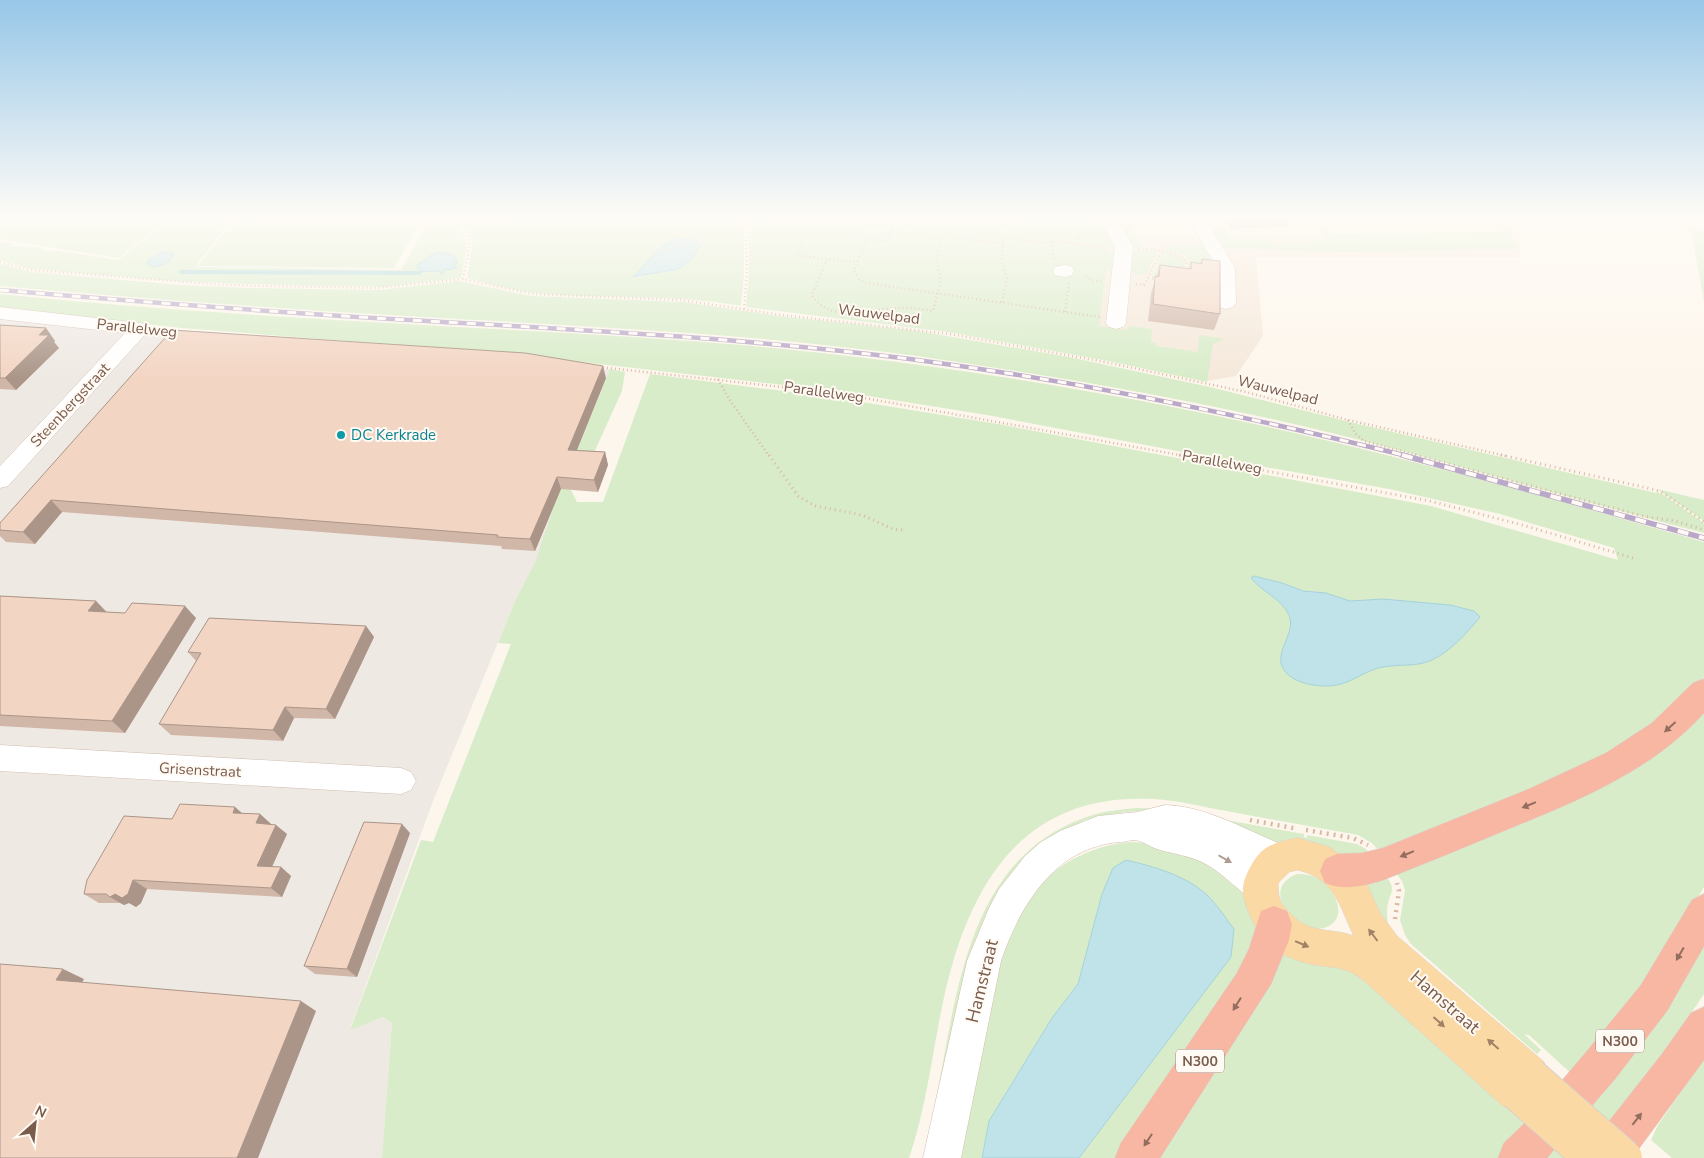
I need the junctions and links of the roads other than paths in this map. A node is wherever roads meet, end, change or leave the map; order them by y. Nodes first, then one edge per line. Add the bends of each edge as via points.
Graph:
1 (1122, 272) edge
2 (1226, 272) edge
3 (1226, 303) dead end
4 (0, 312) edge
5 (1116, 321) road end
6 (140, 329) joint
7 (0, 480) edge
8 (1704, 692) edge
9 (0, 758) edge
10 (401, 781) dead end
11 (1337, 871) junction
12 (1268, 873) junction
13 (1704, 912) edge
14 (1274, 924) junction
15 (1704, 1026) edge
16 (1523, 1084) junction
17 (942, 1158) edge
18 (1136, 1158) edge
19 (1519, 1158) edge
20 (1592, 1158) edge
21 (1607, 1158) edge
22 (1624, 1158) edge

1 - 5 street
2 - 3 street
4 - 6 street, Parallelweg
6 - 7 street, Steenbergstraat
8 -> 11 highway via 1653,741 1605,771 1383,864 1362,870
9 - 10 street, Grisenstraat
11 - 12 main road, Hamstraat via 1306,855 1290,854
16 -> 11 main road, Hamstraat via 1384,949 1369,931 1350,884
12 - 14 main road, Hamstraat via 1265,909
12 - 17 street, Hamstraat via 1137,826 1108,828 1067,843 1031,870 1005,908 984,961
13 -> 19 highway, N300 via 1654,998 1601,1065
14 -> 16 main road, Hamstraat via 1304,946 1355,954 1375,966
14 -> 18 highway, N300 via 1262,962 1237,1005
21 -> 15 highway
16 - 20 main road, Hamstraat, bridge
16 - 22 main road, Hamstraat, bridge

